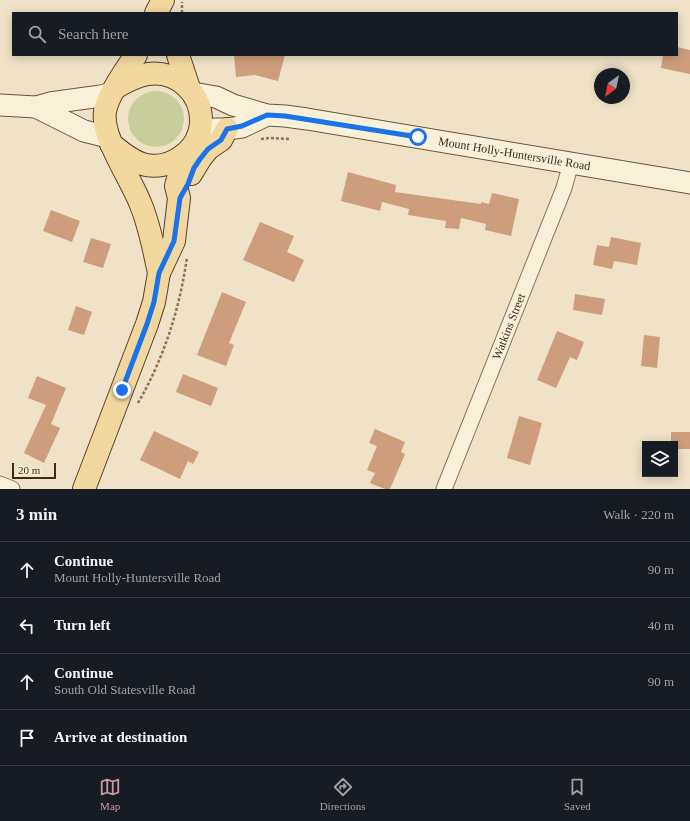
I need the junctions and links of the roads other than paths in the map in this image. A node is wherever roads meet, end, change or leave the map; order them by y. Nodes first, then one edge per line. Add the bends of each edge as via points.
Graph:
1 (164, 0) edge
2 (157, 12) edge
3 (169, 12) edge
4 (135, 56) edge
5 (178, 56) edge
6 (114, 91) junction
7 (191, 91) junction
8 (0, 105) edge
9 (36, 107) junction
10 (267, 115) junction
11 (227, 129) junction
12 (197, 137) junction
13 (110, 141) junction
14 (184, 155) junction
15 (571, 163) junction
16 (690, 183) edge
17 (180, 198) junction
18 (159, 273) junction
19 (0, 484) edge
20 (12, 489) edge
21 (84, 489) edge
22 (444, 489) edge

1 - 2 main road
1 - 3 main road
4 - 6 main road
5 - 7 main road
6 - 7 main road via 138,77 158,73 180,81
6 - 9 main road via 102,96
6 - 13 main road via 105,113
7 - 10 main road, Mount Holly-Huntersville Road
7 - 12 main road via 200,111 201,122
8 - 9 main road
9 - 13 main road
10 - 11 main road, Mount Holly-Huntersville Road via 242,126
10 - 15 main road, Mount Holly-Huntersville Road via 307,119
11 - 12 main road, Mount Holly-Huntersville Road via 215,129
11 - 17 main road via 221,140 208,149 200,159
12 - 14 main road
13 - 14 main road via 143,164 162,165 174,162
13 - 18 main road via 148,222
14 - 17 main road via 176,186
15 - 16 main road, Mount Holly-Huntersville Road
15 - 22 street, Watkins Street via 564,188
17 - 18 main road via 174,241
18 - 21 main road via 147,324
19 - 20 street

